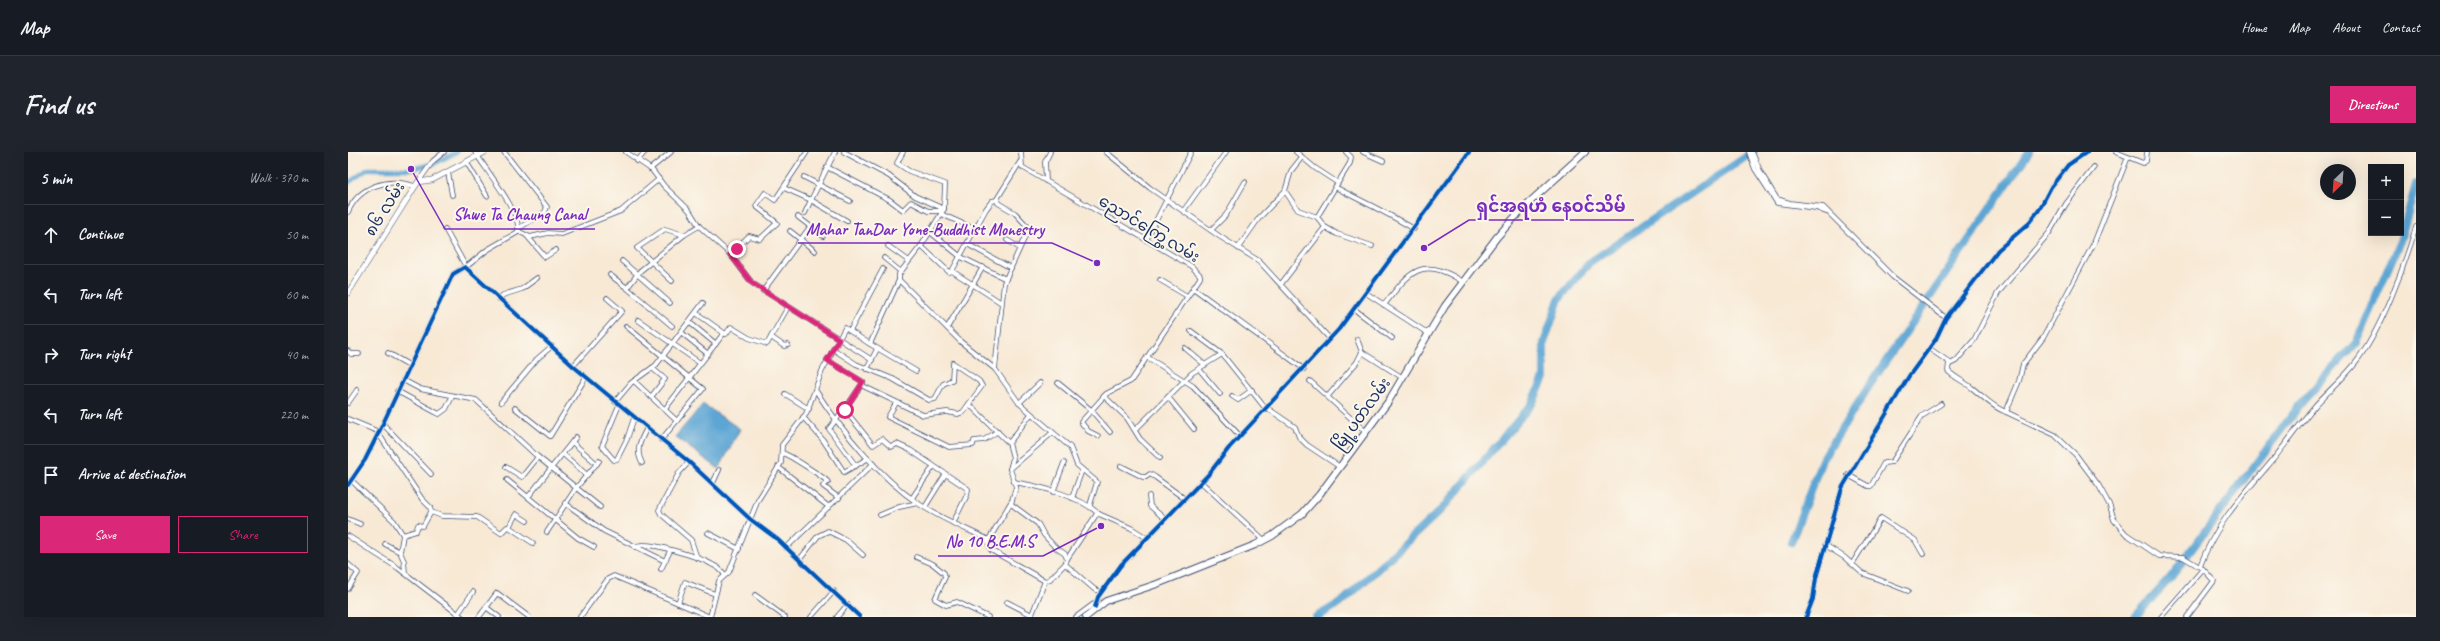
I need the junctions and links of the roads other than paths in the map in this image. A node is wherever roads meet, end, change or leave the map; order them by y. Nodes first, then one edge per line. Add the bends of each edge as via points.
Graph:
1 (444, 152) edge
2 (485, 152) edge
3 (504, 152) edge
4 (626, 152) edge
5 (645, 152) edge
6 (671, 152) edge
7 (807, 152) edge
8 (835, 152) edge
9 (844, 152) edge
10 (903, 152) edge
11 (1021, 152) edge
12 (1050, 152) edge
13 (1106, 152) edge
14 (1191, 152) edge
15 (1226, 152) edge
16 (1296, 152) edge
17 (1346, 152) edge
18 (1363, 152) edge
19 (1469, 152) edge
20 (1585, 152) edge
21 (1749, 152) edge
22 (1752, 152) edge
23 (2087, 152) edge
24 (2116, 152) edge
25 (2147, 152) edge
26 (477, 154) edge
27 (1302, 157) junction
28 (2128, 157) junction
29 (1022, 160) junction
30 (637, 161) junction
31 (1383, 162) dead end
32 (467, 163) junction
33 (827, 167) junction
34 (2094, 167) dead end
35 (1756, 168) junction
36 (650, 169) junction
37 (448, 172) junction
38 (804, 177) dead end
39 (659, 179) junction
40 (1046, 180) junction
41 (1245, 182) dead end
42 (416, 184) junction
43 (819, 184) junction
44 (1337, 185) junction
45 (784, 188) junction
46 (1285, 191) junction
47 (452, 195) dead end
48 (487, 196) dead end
49 (1167, 199) junction
50 (811, 200) junction
51 (850, 200) dead end
52 (997, 200) junction
53 (1184, 210) junction
54 (348, 212) edge
55 (805, 212) dead end
56 (942, 212) junction
57 (798, 217) dead end
58 (1317, 217) junction
59 (847, 221) dead end
60 (699, 226) junction
61 (810, 227) junction
62 (1325, 227) junction
63 (2416, 227) edge
64 (445, 229) dead end
65 (518, 229) junction
66 (975, 229) junction
67 (1414, 229) junction
68 (1211, 230) junction
69 (790, 231) dead end
70 (930, 232) junction
71 (684, 235) junction
72 (527, 236) junction
73 (823, 236) dead end
74 (801, 240) junction
75 (1007, 240) dead end
76 (1146, 240) junction
77 (967, 244) junction
78 (888, 246) dead end
79 (921, 246) junction
80 (1372, 246) dead end
81 (1018, 247) junction
82 (1238, 248) junction
83 (556, 250) dead end
84 (815, 251) dead end
85 (730, 254) junction
86 (961, 257) junction
87 (884, 258) dead end
88 (622, 261) dead end
89 (909, 261) junction
90 (651, 263) junction
91 (466, 267) junction
92 (983, 267) junction
93 (1011, 268) junction
94 (883, 269) dead end
95 (952, 271) junction
96 (901, 272) junction
97 (610, 275) dead end
98 (637, 275) junction
99 (537, 278) dead end
100 (1006, 279) junction
101 (899, 280) junction
102 (1160, 280) dead end
103 (672, 281) dead end
104 (1463, 282) junction
105 (351, 283) edge
106 (1281, 284) junction
107 (973, 285) junction
108 (628, 288) junction
109 (1193, 288) junction
110 (763, 291) junction
111 (348, 293) edge
112 (1366, 293) junction
113 (1187, 296) junction
114 (607, 298) dead end
115 (499, 299) junction
116 (1000, 302) junction
117 (670, 303) dead end
118 (703, 303) dead end
119 (1384, 306) junction
120 (788, 307) junction
121 (1354, 309) junction
122 (696, 314) junction
123 (1946, 318) junction
124 (638, 320) dead end
125 (689, 322) junction
126 (626, 326) dead end
127 (672, 326) dead end
128 (947, 328) junction
129 (850, 331) junction
130 (1191, 331) dead end
131 (682, 332) junction
132 (724, 333) junction
133 (1429, 334) junction
134 (771, 337) junction
135 (1392, 338) dead end
136 (839, 339) junction
137 (1357, 339) dead end
138 (1330, 340) junction
139 (673, 344) junction
140 (716, 344) junction
141 (870, 344) junction
142 (788, 345) dead end
143 (552, 346) junction
144 (1185, 348) dead end
145 (833, 349) junction
146 (877, 349) junction
147 (1930, 349) junction
148 (348, 351) edge
149 (1362, 352) junction
150 (359, 354) dead end
151 (388, 354) dead end
152 (708, 354) junction
153 (1222, 354) junction
154 (664, 356) junction
155 (1147, 357) junction
156 (827, 360) junction
157 (872, 360) junction
158 (700, 363) junction
159 (1950, 364) junction
160 (409, 365) junction
161 (573, 366) junction
162 (1205, 366) junction
163 (652, 368) junction
164 (867, 369) junction
165 (995, 369) junction
166 (1199, 369) junction
167 (1304, 369) junction
168 (916, 371) dead end
169 (586, 376) junction
170 (689, 378) junction
171 (1403, 378) junction
172 (403, 380) junction
173 (634, 381) junction
174 (1184, 381) junction
175 (1310, 381) dead end
176 (1040, 383) dead end
177 (1058, 383) dead end
178 (862, 384) junction
179 (357, 390) dead end
180 (1252, 390) junction
181 (398, 391) junction
182 (816, 391) junction
183 (785, 394) dead end
184 (1220, 394) dead end
185 (651, 396) junction
186 (1104, 396) junction
187 (1232, 396) dead end
188 (1328, 396) junction
189 (452, 397) junction
190 (1168, 397) junction
191 (501, 402) dead end
192 (896, 402) junction
193 (348, 403) edge
194 (617, 403) junction
195 (1019, 403) junction
196 (969, 404) junction
197 (1941, 404) dead end
198 (515, 408) dead end
199 (1267, 408) junction
200 (664, 409) junction
201 (808, 409) junction
202 (845, 410) junction
203 (1091, 410) junction
204 (2006, 412) junction
205 (1030, 414) junction
206 (803, 417) junction
207 (634, 418) junction
208 (348, 419) edge
209 (836, 419) junction
210 (677, 421) junction
211 (383, 424) junction
212 (647, 428) junction
213 (1194, 429) dead end
214 (1135, 430) junction
215 (998, 431) junction
216 (1365, 431) junction
217 (379, 432) junction
218 (1110, 432) dead end
219 (1052, 433) junction
220 (1098, 436) dead end
221 (1240, 436) junction
222 (576, 437) dead end
223 (661, 440) junction
224 (572, 442) junction
225 (1009, 443) junction
226 (782, 453) junction
227 (563, 454) junction
228 (538, 457) junction
229 (1160, 458) dead end
230 (867, 459) junction
231 (689, 462) junction
232 (642, 463) dead end
233 (1064, 463) dead end
234 (873, 464) junction
235 (856, 466) junction
236 (1121, 466) dead end
237 (506, 467) dead end
238 (552, 467) junction
239 (778, 467) junction
240 (933, 467) junction
241 (1340, 467) junction
242 (1010, 469) junction
243 (719, 470) dead end
244 (1082, 470) junction
245 (431, 474) dead end
246 (588, 475) junction
247 (945, 475) junction
248 (1848, 475) junction
249 (351, 480) junction
250 (507, 480) dead end
251 (1014, 482) junction
252 (1201, 482) junction
253 (713, 483) junction
254 (348, 485) edge
255 (576, 488) junction
256 (1053, 492) junction
257 (1149, 496) dead end
258 (528, 497) junction
259 (839, 498) junction
260 (912, 498) junction
261 (1072, 498) junction
262 (1185, 499) junction
263 (1011, 502) junction
264 (565, 503) junction
265 (918, 503) junction
266 (1090, 505) junction
267 (600, 507) dead end
268 (829, 507) junction
269 (925, 507) junction
270 (431, 512) junction
271 (1099, 514) junction
272 (880, 515) dead end
273 (348, 519) edge
274 (555, 519) junction
275 (750, 519) junction
276 (1165, 519) junction
277 (528, 521) dead end
278 (360, 524) dead end
279 (953, 524) junction
280 (509, 527) junction
281 (547, 532) dead end
282 (708, 533) dead end
283 (403, 535) junction
284 (348, 536) edge
285 (1147, 538) junction
286 (1264, 540) junction
287 (988, 541) junction
288 (533, 543) dead end
289 (385, 544) dead end
290 (1825, 545) junction
291 (594, 547) dead end
292 (635, 547) junction
293 (786, 548) junction
294 (739, 549) junction
295 (670, 551) junction
296 (400, 552) junction
297 (1923, 554) dead end
298 (863, 555) dead end
299 (916, 557) dead end
300 (697, 558) junction
301 (1067, 559) junction
302 (800, 560) junction
303 (665, 561) junction
304 (348, 564) edge
305 (1065, 564) junction
306 (1852, 564) junction
307 (2200, 566) junction
308 (661, 569) dead end
309 (405, 573) junction
310 (726, 575) junction
311 (1045, 581) junction
312 (348, 589) edge
313 (834, 591) junction
314 (1908, 591) dead end
315 (473, 592) dead end
316 (1101, 592) junction
317 (715, 594) junction
318 (755, 596) dead end
319 (1007, 602) dead end
320 (678, 603) junction
321 (848, 604) junction
322 (1095, 605) junction
323 (486, 607) junction
324 (458, 614) junction
325 (1031, 616) edge
326 (462, 617) edge
327 (479, 617) edge
328 (499, 617) edge
329 (529, 617) edge
330 (580, 617) edge
331 (710, 617) edge
332 (785, 617) edge
333 (811, 617) edge
334 (837, 617) edge
335 (860, 617) edge
336 (988, 617) edge
337 (1076, 617) edge
338 (1086, 617) edge
339 (1806, 617) edge
340 (2161, 617) edge
341 (2187, 617) edge

1 - 42 street via 425,170
2 - 26 street, ၈၆ လမ်း
3 - 65 street via 547,207 545,212
4 - 30 street
5 - 30 street
6 - 36 street
7 - 45 street
8 - 33 street
9 - 56 street via 884,173 914,196
10 - 56 street via 897,163 909,171 945,184
11 - 29 street
12 - 40 street via 1046,162
13 - 49 street
14 - 49 street
15 - 53 street
16 - 27 street
17 - 44 street via 1351,157 1350,163
18 - 31 street
19 - 67 street
20 - 104 main road, မြို့ပတ်လမ်း via 1523,208
21 - 35 street
22 - 35 street
23 - 123 street via 2068,166 2051,187 2039,210 1998,250
24 - 28 street
25 - 28 street via 2145,162
26 - 32 street, ၈၆ လမ်း
26 - 65 street via 497,183
27 - 44 street
27 - 46 street via 1290,171
28 - 204 street via 2094,243 2043,338 2023,364
29 - 40 street, ညောင်ကြွေ့လမ်း via 1021,166
29 - 52 street
30 - 36 street
32 - 37 street, ၈၆ လမ်း
32 - 48 street
33 - 43 street
33 - 56 street via 904,210 911,202 928,212
34 - 159 street via 2066,204 2049,233 1998,293 1974,340 1956,361
35 - 123 street via 1777,203 1816,208 1828,213 1893,277
36 - 39 street
37 - 42 street, ၈၆ လမ်း
37 - 47 street
38 - 43 street
39 - 60 street via 689,210
39 - 72 street via 621,212 562,234
40 - 76 street, ညောင်ကြွေ့လမ်း
41 - 68 street via 1226,215
42 - 54 street via 392,182 366,189 354,199
42 - 105 street, ၈၆ လမ်း
43 - 50 street
43 - 51 street
44 - 58 street
44 - 67 street
45 - 50 street
45 - 85 street via 775,200 765,193 756,206 777,223 774,227 758,240 748,237
46 - 58 street via 1298,210
46 - 82 street via 1259,218
49 - 53 street
49 - 76 street
50 - 55 street
50 - 59 street
52 - 66 street via 992,201
52 - 81 street via 1028,225 1028,230
53 - 68 street
56 - 66 street
56 - 70 street
57 - 61 street
58 - 62 street
60 - 71 street
60 - 85 street
61 - 73 street
61 - 74 street
62 - 80 street
62 - 106 street
63 - 307 street via 2405,265 2382,317 2354,364 2314,407 2277,456 2232,508 2216,530
64 - 91 street
65 - 72 street
65 - 91 street
66 - 77 street
67 - 112 street
68 - 82 street
69 - 74 street
70 - 79 street
70 - 86 street
71 - 90 street
71 - 90 street via 665,229 637,248
72 - 83 street via 545,257
74 - 84 street
74 - 110 street
75 - 81 street
76 - 109 street, ညောင်ကြွေ့လမ်း via 1198,271 1200,278
77 - 86 street
77 - 93 street
78 - 89 street
79 - 89 street
79 - 95 street via 949,272
81 - 93 street
82 - 106 street via 1259,261
85 - 110 street via 744,274
86 - 92 street
86 - 95 street
87 - 96 street
88 - 98 street
89 - 96 street
90 - 98 street
90 - 103 street
91 - 115 street
91 - 160 street via 453,274
92 - 100 street
92 - 107 street
93 - 100 street
94 - 129 street
95 - 107 street
96 - 101 street
97 - 108 street
98 - 108 street
98 - 117 street
99 - 115 street
100 - 116 street
101 - 128 street
101 - 141 street
102 - 113 street
104 - 119 street via 1430,269 1416,270 1405,278
104 - 133 main road, မြို့ပတ်လမ်း
105 - 111 street, ၈၆ လမ်း
106 - 138 street
107 - 116 street
107 - 128 street
108 - 127 street
109 - 113 street, ညောင်ကြွေ့လမ်း
109 - 167 street
110 - 120 street
112 - 119 street
112 - 121 street
113 - 155 street, ညောင်ကြွေ့လမ်း
114 - 161 street via 622,312
115 - 143 street
116 - 165 street
118 - 122 street
119 - 133 street
120 - 134 street
120 - 136 street
121 - 135 street
121 - 138 street
122 - 125 street
122 - 132 street
123 - 147 street
124 - 139 street
125 - 131 street
125 - 140 street
126 - 154 street
128 - 165 street
129 - 136 street via 845,328
129 - 141 street
130 - 153 street
131 - 139 street
131 - 152 street
132 - 134 street via 732,327 749,338 767,344
132 - 140 street
133 - 171 main road, မြို့ပတ်လမ်း
134 - 142 street via 784,346
136 - 145 street
136 - 157 street
137 - 149 street
138 - 167 street
139 - 154 street
139 - 158 street
140 - 152 street
141 - 146 street
143 - 161 street
143 - 191 street via 537,359
144 - 162 street
145 - 156 street
145 - 164 street
146 - 157 street
146 - 168 street
147 - 159 street
147 - 248 street via 1909,376 1863,455
148 - 150 street via 351,354
149 - 171 street
149 - 188 street via 1358,362
151 - 160 street
152 - 158 street
153 - 162 street
153 - 180 street
154 - 163 street
154 - 170 street
155 - 174 street
155 - 186 street, ညောင်ကြွေ့လမ်း via 1128,384
156 - 178 street via 863,382
156 - 182 street
157 - 164 street
158 - 170 street
159 - 204 street via 1948,371 1952,375 1973,388 1993,406
160 - 172 street
161 - 169 street
162 - 166 street
163 - 173 street
163 - 185 street via 665,379
164 - 196 street via 917,392 925,399 934,400 944,384 952,380 953,363 982,384
165 - 195 street
166 - 174 street
166 - 184 street
167 - 199 street
169 - 194 street
169 - 198 street via 550,436
170 - 200 street
170 - 210 street via 703,390
171 - 216 main road, မြို့ပတ်လမ်း
172 - 181 street
172 - 189 street via 420,389
173 - 185 street
173 - 194 street
174 - 190 street
174 - 221 street
175 - 188 street
176 - 195 street
177 - 203 street
178 - 192 street
178 - 202 street
179 - 193 street
180 - 187 street via 1238,400
180 - 199 street
181 - 189 street via 439,414 444,413
181 - 211 street
182 - 201 street
182 - 209 street
183 - 201 street
185 - 200 street
186 - 203 street
186 - 214 street via 1127,418
188 - 216 street
189 - 228 street via 476,400
190 - 213 street
190 - 214 street
192 - 196 street via 923,415 946,412 958,414
192 - 215 street via 888,417 949,447 973,445 974,442 984,440
194 - 207 street
194 - 207 street via 602,446 614,460 617,459 627,439
195 - 205 street
196 - 215 street
197 - 248 street via 1922,416 1892,462 1884,463 1871,486
199 - 221 street
199 - 241 street via 1295,428 1307,445
200 - 210 street
201 - 206 street
202 - 209 street
202 - 240 street via 873,445 882,439 888,446 897,444
203 - 218 street
203 - 220 street via 1081,423
204 - 307 street via 2055,435 2076,454 2100,486 2114,520 2126,534 2159,556 2183,557
205 - 219 street
205 - 225 street
206 - 226 street via 785,439
206 - 235 street via 823,440 843,471 846,472
207 - 212 street
208 - 217 street
209 - 230 street
209 - 235 street via 829,431
210 - 223 street
211 - 217 street
211 - 245 street
212 - 223 street
212 - 232 street via 637,454
214 - 229 street via 1141,440
215 - 225 street
216 - 241 main road, မြို့ပတ်လမ်း
217 - 249 street
217 - 270 street
219 - 242 street
219 - 244 street via 1070,447 1075,462
221 - 252 street
222 - 224 street
223 - 231 street
224 - 227 street
224 - 246 street via 598,462
225 - 242 street via 1013,458
226 - 239 street
226 - 259 street via 790,455 811,471 826,478 828,482 823,486
227 - 238 street
227 - 246 street
228 - 237 street via 522,477
228 - 238 street
230 - 234 street
230 - 235 street
231 - 253 street
231 - 300 street via 679,473 660,514 691,540
233 - 256 street
234 - 259 street
234 - 260 street
236 - 262 street via 1143,477 1150,474
238 - 255 street
238 - 258 street
239 - 268 street
239 - 275 street
240 - 247 street
240 - 260 street
241 - 286 main road, မြို့ပတ်လမ်း via 1302,514
242 - 251 street
243 - 253 street
244 - 261 street
244 - 266 street via 1097,482
246 - 255 street
247 - 269 street
247 - 279 street via 969,490
248 - 290 street
249 - 254 street
249 - 283 street via 373,499 402,530
250 - 258 street
251 - 256 street
251 - 263 street via 1015,489
252 - 262 street
252 - 286 street
253 - 275 street
255 - 264 street
255 - 267 street
256 - 261 street
257 - 276 street via 1150,506
258 - 274 street
259 - 268 street
260 - 265 street
261 - 266 street
262 - 276 street
263 - 287 street
263 - 301 street via 1038,524 1055,547 1066,554
264 - 274 street
264 - 292 street via 604,531
265 - 269 street
265 - 272 street
266 - 271 street
268 - 293 street
269 - 279 street
270 - 280 street via 442,516 477,518 501,533
270 - 283 street via 423,526 418,525 416,531
271 - 285 street
271 - 301 street via 1096,514
273 - 278 street
274 - 281 street
274 - 291 street
275 - 293 street
275 - 294 street
276 - 285 street
277 - 280 street via 516,514
279 - 287 street
280 - 288 street
282 - 294 street
283 - 296 street
284 - 309 street
285 - 316 street via 1121,565
286 - 322 main road, မြို့ပတ်လမ်း via 1188,572
287 - 311 street via 991,550
289 - 296 street
290 - 306 street
290 - 339 street via 1813,599
292 - 295 street via 646,544
292 - 303 street
293 - 302 street
294 - 310 street
295 - 300 street
295 - 303 street
296 - 309 street
297 - 306 street via 1915,540 1881,518
298 - 302 street via 846,540 828,531 818,536
299 - 336 street via 933,564 944,573 945,577 935,599 937,601 946,605 957,602
300 - 310 street via 713,565
301 - 305 street
302 - 313 street
303 - 308 street
304 - 312 street via 358,572
305 - 311 street
305 - 316 street via 1095,590
306 - 314 street via 1862,574
307 - 340 street
307 - 341 street via 2214,581
309 - 324 street
310 - 317 street via 719,581
311 - 325 street
313 - 321 street
313 - 333 street
315 - 324 street
316 - 322 street
317 - 320 street via 686,582
317 - 331 street
318 - 332 street
319 - 325 street
320 - 330 street via 614,576 608,580
320 - 331 street
321 - 334 street
321 - 335 street
322 - 337 street
322 - 338 main road, မြို့ပတ်လမ်း
323 - 327 street
323 - 328 street
323 - 329 street via 497,593
324 - 326 street

